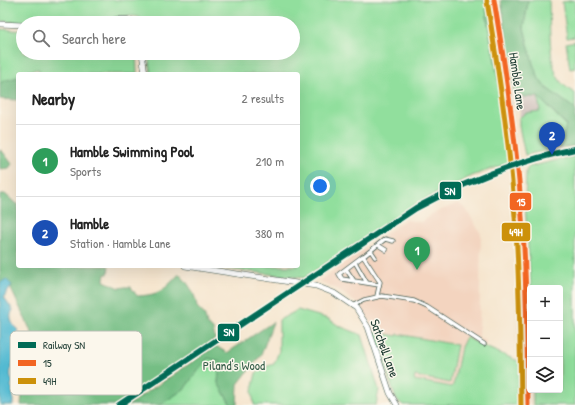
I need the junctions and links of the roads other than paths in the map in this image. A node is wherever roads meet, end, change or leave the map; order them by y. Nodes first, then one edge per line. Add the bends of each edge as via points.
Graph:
1 (494, 0) edge
2 (0, 24) edge
3 (16, 25) edge
4 (143, 60) edge
5 (145, 72) edge
6 (393, 241) dead end
7 (378, 245) junction
8 (386, 250) dead end
9 (370, 251) junction
10 (364, 256) junction
11 (375, 257) dead end
12 (354, 262) junction
13 (198, 268) edge
14 (346, 269) junction
15 (354, 281) junction
16 (367, 283) junction
17 (380, 285) junction
18 (377, 296) junction
19 (352, 306) junction
20 (484, 344) dead end
21 (397, 405) edge
22 (528, 405) edge

1 - 22 main road, Hamble Lane via 510,98 522,216 527,310
2 - 3 main road
4 - 5 main road
6 - 7 street via 385,239
7 - 8 street
7 - 9 street
9 - 10 street
9 - 11 street
10 - 12 street
10 - 17 street
12 - 14 street
12 - 16 street
13 - 19 main road, Satchell Lane via 316,286 334,293
14 - 15 street
14 - 15 street via 339,274 342,279
15 - 16 street
16 - 17 street
17 - 18 street
18 - 19 street
18 - 20 street via 419,303
19 - 21 main road, Satchell Lane via 368,327 390,393

